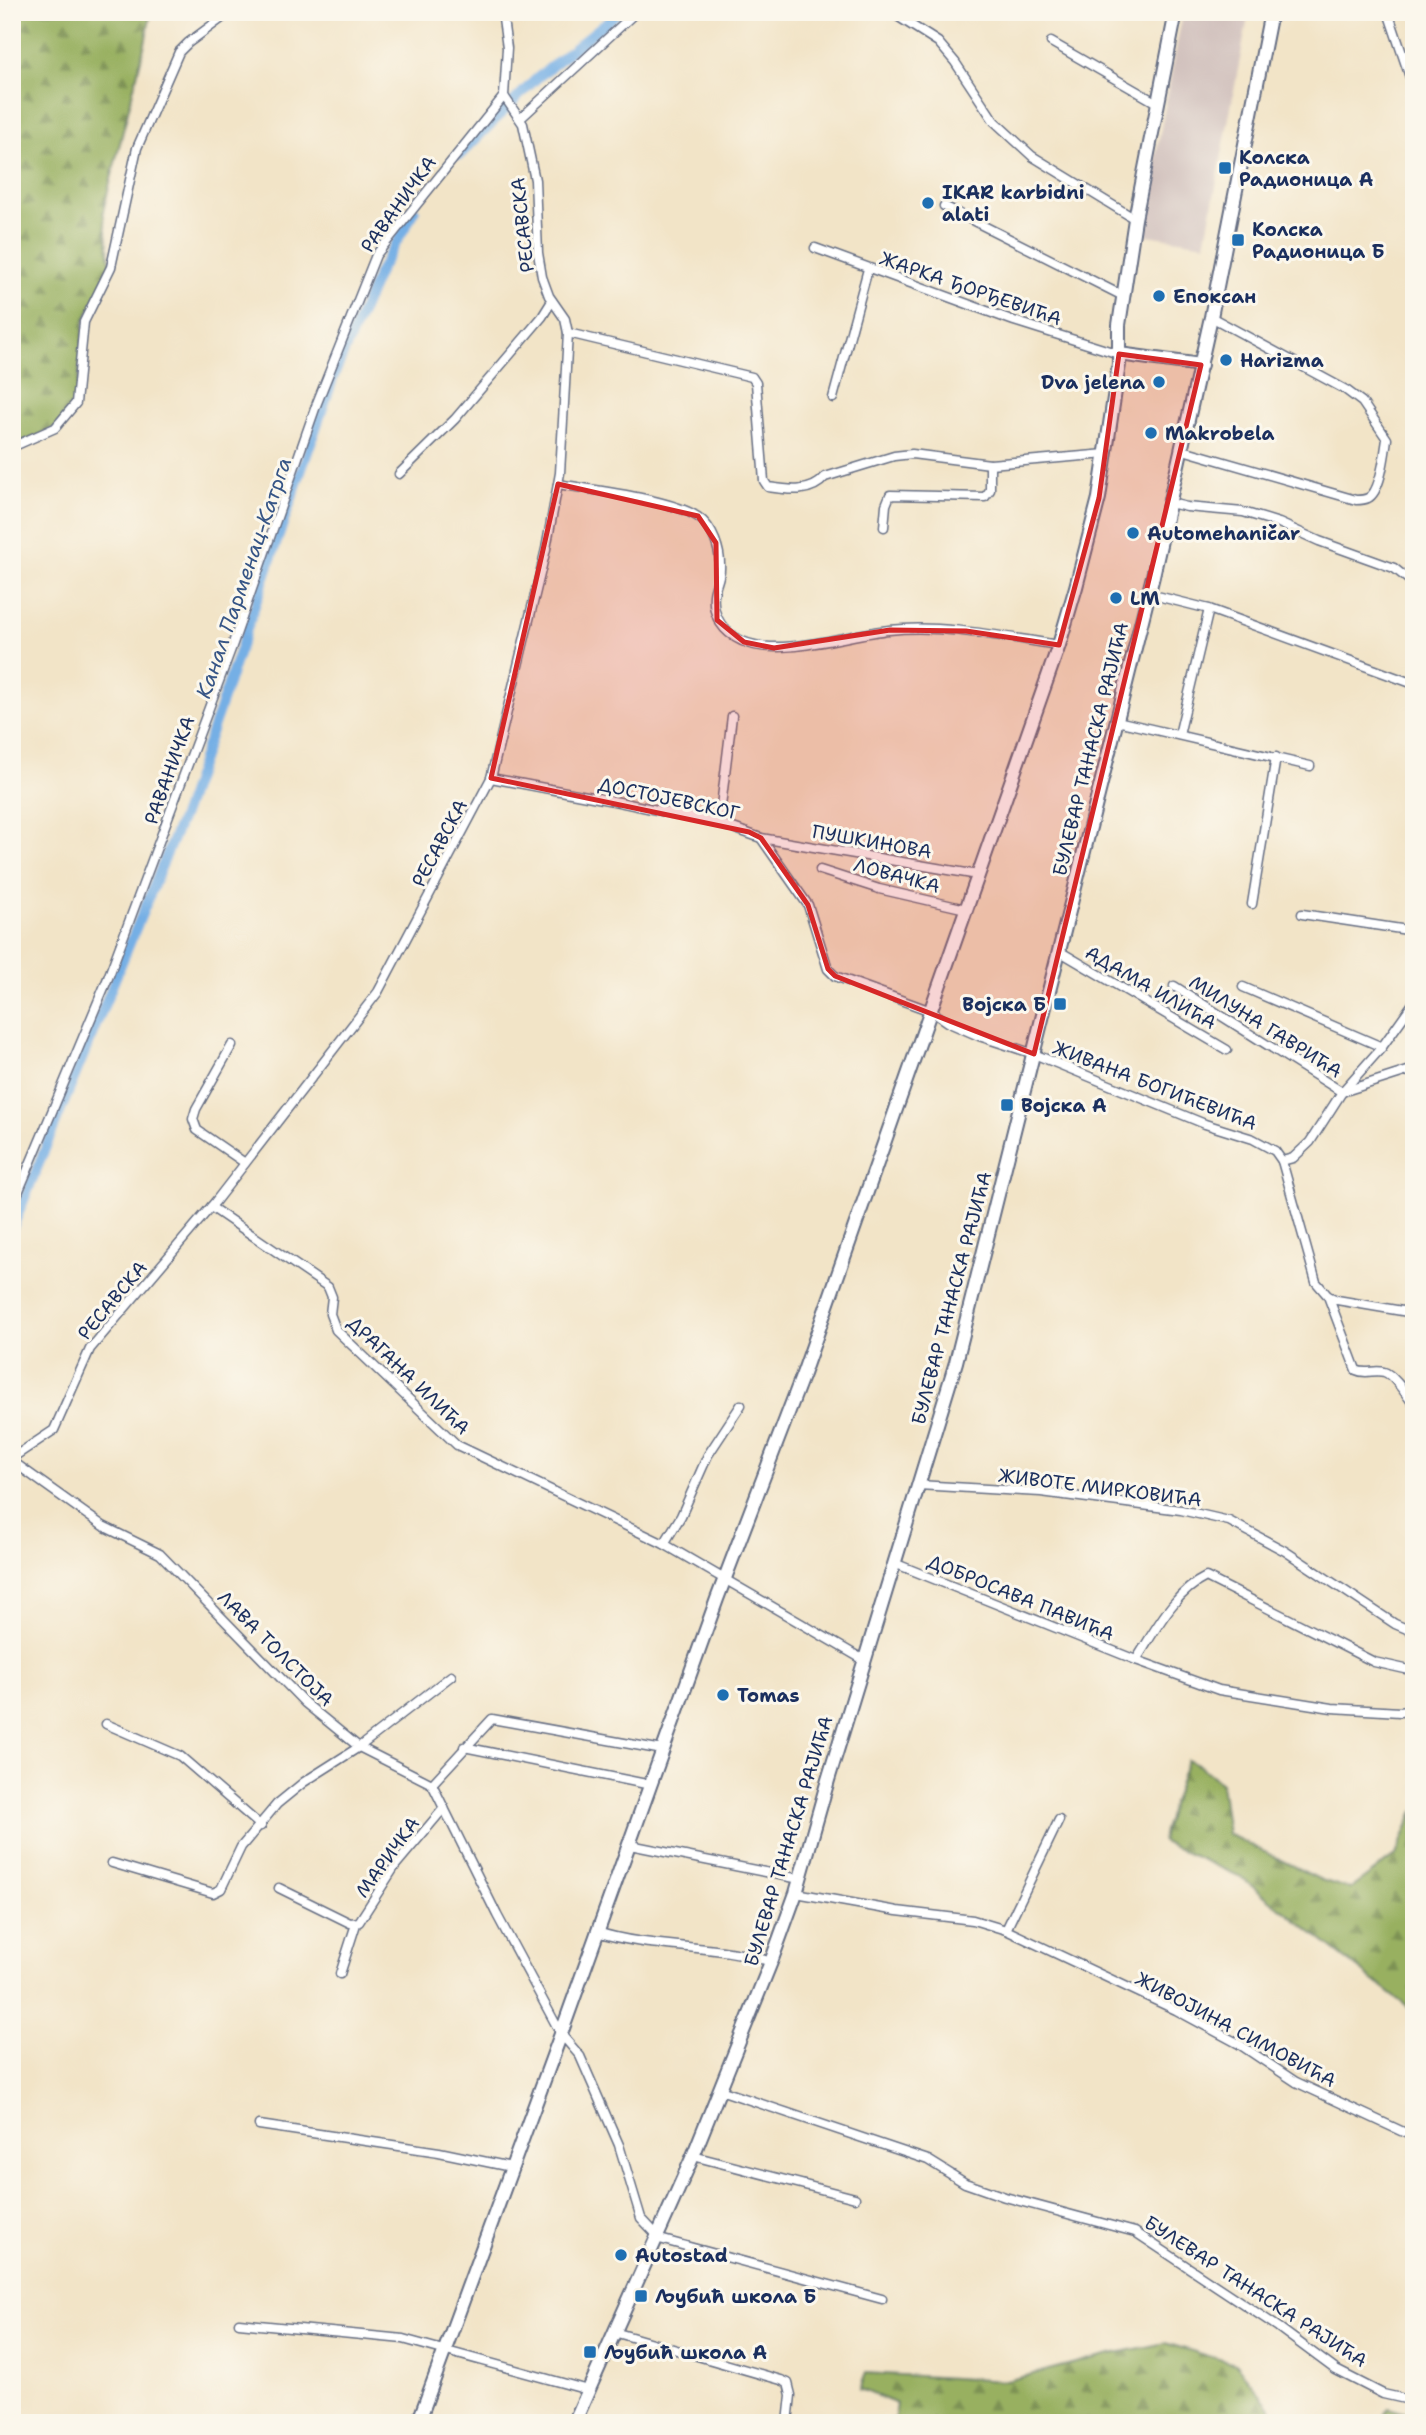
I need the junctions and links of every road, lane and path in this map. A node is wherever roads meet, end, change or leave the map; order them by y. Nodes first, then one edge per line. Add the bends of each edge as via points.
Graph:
1 (230, 12) edge
2 (502, 12) edge
3 (636, 12) edge
4 (887, 12) edge
5 (1271, 12) edge
6 (1388, 12) edge
7 (1173, 13) edge
8 (1051, 42) dead end
9 (1414, 89) edge
10 (505, 98) junction
11 (1157, 103) junction
12 (518, 115) junction
13 (943, 206) dead end
14 (1135, 219) junction
15 (815, 248) dead end
16 (867, 268) junction
17 (1123, 296) junction
18 (552, 300) junction
19 (1211, 317) junction
20 (568, 333) junction
21 (1119, 354) junction
22 (1200, 365) junction
23 (833, 398) dead end
24 (12, 447) edge
25 (1183, 450) junction
26 (1106, 454) junction
27 (990, 464) junction
28 (399, 474) dead end
29 (558, 484) junction
30 (1170, 503) junction
31 (884, 527) dead end
32 (1414, 584) edge
33 (1149, 594) junction
34 (1209, 609) junction
35 (1059, 645) junction
36 (1414, 684) edge
37 (732, 716) dead end
38 (1117, 721) junction
39 (1179, 735) junction
40 (1276, 757) junction
41 (1310, 766) dead end
42 (491, 778) junction
43 (719, 823) junction
44 (761, 838) junction
45 (820, 870) dead end
46 (978, 875) junction
47 (1252, 904) dead end
48 (966, 909) junction
49 (1302, 914) dead end
50 (1414, 931) edge
51 (1059, 951) junction
52 (1174, 986) dead end
53 (1243, 987) dead end
54 (1414, 1002) edge
55 (931, 1011) junction
56 (232, 1045) dead end
57 (1382, 1047) junction
58 (1227, 1050) dead end
59 (1034, 1054) junction
60 (1414, 1069) edge
61 (1342, 1092) junction
62 (1282, 1161) junction
63 (245, 1163) junction
64 (211, 1207) junction
65 (12, 1208) edge
66 (1328, 1296) junction
67 (1414, 1313) edge
68 (741, 1405) dead end
69 (1414, 1405) edge
70 (12, 1460) edge
71 (918, 1485) junction
72 (664, 1544) junction
73 (894, 1563) junction
74 (726, 1578) junction
75 (1414, 1632) edge
76 (864, 1660) junction
77 (1136, 1660) junction
78 (1414, 1671) edge
79 (451, 1676) dead end
80 (1414, 1710) edge
81 (106, 1724) dead end
82 (359, 1747) junction
83 (464, 1747) junction
84 (663, 1750) junction
85 (432, 1784) junction
86 (651, 1785) junction
87 (444, 1808) junction
88 (1059, 1820) dead end
89 (261, 1826) junction
90 (630, 1845) junction
91 (112, 1863) dead end
92 (800, 1879) junction
93 (279, 1888) dead end
94 (796, 1893) junction
95 (356, 1924) junction
96 (1006, 1930) junction
97 (597, 1932) junction
98 (771, 1962) junction
99 (340, 1974) dead end
100 (561, 2035) junction
101 (720, 2090) junction
102 (259, 2125) dead end
103 (1414, 2137) edge
104 (693, 2156) junction
105 (511, 2167) junction
106 (855, 2198) dead end
107 (656, 2236) junction
108 (882, 2299) dead end
109 (239, 2323) dead end
110 (614, 2332) junction
111 (444, 2348) junction
112 (588, 2390) junction
113 (1414, 2401) edge
114 (418, 2423) edge
115 (574, 2423) edge
116 (788, 2423) edge

1 - 24 street via 179,52 136,148 111,267 84,322 76,402 54,428
2 - 10 street via 507,48
3 - 12 street
4 - 14 street via 938,43 994,121 1032,156
5 - 19 street, БУЛЕВАР ТАНАСКА РАЈИЋА
6 - 9 street
7 - 11 street
8 - 11 street
10 - 12 street
10 - 65 street, РАВАНИЧКА via 376,255 317,403 227,662 108,978
11 - 14 street
12 - 18 street, РЕСАВСКА via 534,180 542,277
13 - 17 street
14 - 17 street
15 - 16 street, ЖАРКА ЂОРЂЕВИЋА
16 - 21 street, ЖАРКА ЂОРЂЕВИЋА
16 - 23 street
17 - 21 street
18 - 20 street, РЕСАВСКА
18 - 28 street via 454,419
19 - 22 street, БУЛЕВАР ТАНАСКА РАЈИЋА
19 - 25 street via 1362,402 1387,439 1381,474 1373,494 1356,500
20 - 27 street via 752,377 768,487 806,489 825,477 912,454
20 - 29 street, РЕСАВСКА
21 - 22 street
21 - 26 street
22 - 25 street, БУЛЕВАР ТАНАСКА РАЈИЋА
25 - 30 street, БУЛЕВАР ТАНАСКА РАЈИЋА
26 - 27 street
26 - 35 street via 1099,498
27 - 31 street via 990,490 985,497 890,495
29 - 35 street via 698,516 716,543 720,569 713,596 717,620 744,642 774,648 890,629 966,631
29 - 42 street, РЕСАВСКА
30 - 32 street via 1243,512 1279,523 1394,568
30 - 33 street, БУЛЕВАР ТАНАСКА РАЈИЋА
33 - 34 street
33 - 38 street, БУЛЕВАР ТАНАСКА РАЈИЋА
34 - 36 street
34 - 39 street
35 - 46 street
37 - 43 street
38 - 39 street
38 - 51 street, БУЛЕВАР ТАНАСКА РАЈИЋА
39 - 40 street
40 - 41 street
40 - 47 street
42 - 43 street, ДОСТОЈЕВСКОГ
42 - 63 street, РЕСАВСКА via 378,992
43 - 44 street, ДОСТОЈЕВСКОГ
44 - 46 street, ПУШКИНОВА
44 - 55 street, ДОСТОЈЕВСКОГ via 808,905 828,969 848,982
45 - 48 street, ЛОВАЧКА
46 - 48 street
48 - 55 street
49 - 50 street
51 - 58 street, АДАМА ИЛИЋА
51 - 59 street, БУЛЕВАР ТАНАСКА РАЈИЋА
52 - 61 street, МИЛУНА ГАВРИЋА
53 - 57 street, МИЛУНА ГАВРИЋА
54 - 57 street, МИЛУНА ГАВРИЋА
55 - 59 street, ДОСТОЈЕВСКОГ via 979,1037
55 - 74 street
56 - 63 street via 196,1109 194,1124
57 - 61 street, МИЛУНА ГАВРИЋА
59 - 62 street, ЖИВАНА БОГИЋЕВИЋА via 1253,1139 1275,1151
59 - 71 street, БУЛЕВАР ТАНАСКА РАЈИЋА via 956,1362
60 - 61 street, МИЛУНА ГАВРИЋА
61 - 62 street, МИЛУНА ГАВРИЋА via 1310,1142 1293,1158
62 - 66 street via 1316,1282
63 - 64 street, РЕСАВСКА
64 - 70 street, РЕСАВСКА via 90,1349 54,1430
64 - 72 street, ДРАГАНА ИЛИЋА via 328,1287 336,1330 457,1445
66 - 67 street
66 - 69 street via 1356,1370 1383,1371
68 - 72 street via 708,1455
70 - 82 street, ЛАВА ТОЛСТОЈА via 103,1526 160,1554 305,1703
71 - 73 street, БУЛЕВАР ТАНАСКА РАЈИЋА
71 - 75 street, ЖИВОТЕ МИРКОВИЋА via 1041,1492 1181,1510 1228,1521
72 - 74 street, ДРАГАНА ИЛИЋА
73 - 76 street, БУЛЕВАР ТАНАСКА РАЈИЋА
73 - 77 street, ДОБРОСАВА ПАВИЋА
74 - 76 street
74 - 84 street
76 - 92 street, БУЛЕВАР ТАНАСКА РАЈИЋА
77 - 78 street via 1175,1602 1206,1577 1374,1662
77 - 80 street, ДОБРОСАВА ПАВИЋА via 1219,1690 1332,1708
79 - 82 street
81 - 89 street via 180,1756
82 - 85 street, ЛАВА ТОЛСТОЈА
82 - 89 street via 304,1782 277,1804
83 - 84 street via 492,1719
83 - 85 street
83 - 86 street
84 - 86 street
85 - 87 street
86 - 90 street
87 - 95 street, МАРИЧКА
87 - 100 street
88 - 96 street
89 - 91 street via 242,1847 221,1889 213,1893
90 - 92 street
90 - 97 street
92 - 94 street, БУЛЕВАР ТАНАСКА РАЈИЋА
93 - 95 street, МАРИЧКА
94 - 96 street, ЖИВОЈИНА СИМОВИЋА via 973,1920
94 - 98 street, БУЛЕВАР ТАНАСКА РАЈИЋА
95 - 99 street
96 - 103 street, ЖИВОЈИНА СИМОВИЋА via 1176,2011 1239,2044 1296,2082
97 - 98 street
97 - 100 street
98 - 101 street, БУЛЕВАР ТАНАСКА РАЈИЋА
100 - 105 street
100 - 107 street via 580,2056 619,2145 641,2218
101 - 104 street, БУЛЕВАР ТАНАСКА РАЈИЋА
101 - 113 street, БУЛЕВАР ТАНАСКА РАЈИЋА via 928,2160 965,2183 1005,2197 1135,2232 1336,2370 1382,2394
102 - 105 street
104 - 106 street
104 - 107 street, БУЛЕВАР ТАНАСКА РАЈИЋА
105 - 111 street
107 - 108 street
107 - 110 street, БУЛЕВАР ТАНАСКА РАЈИЋА
109 - 111 street via 403,2339
110 - 112 street, БУЛЕВАР ТАНАСКА РАЈИЋА
110 - 116 street via 789,2383
111 - 112 street
111 - 114 street
112 - 115 street, БУЛЕВАР ТАНАСКА РАЈИЋА

